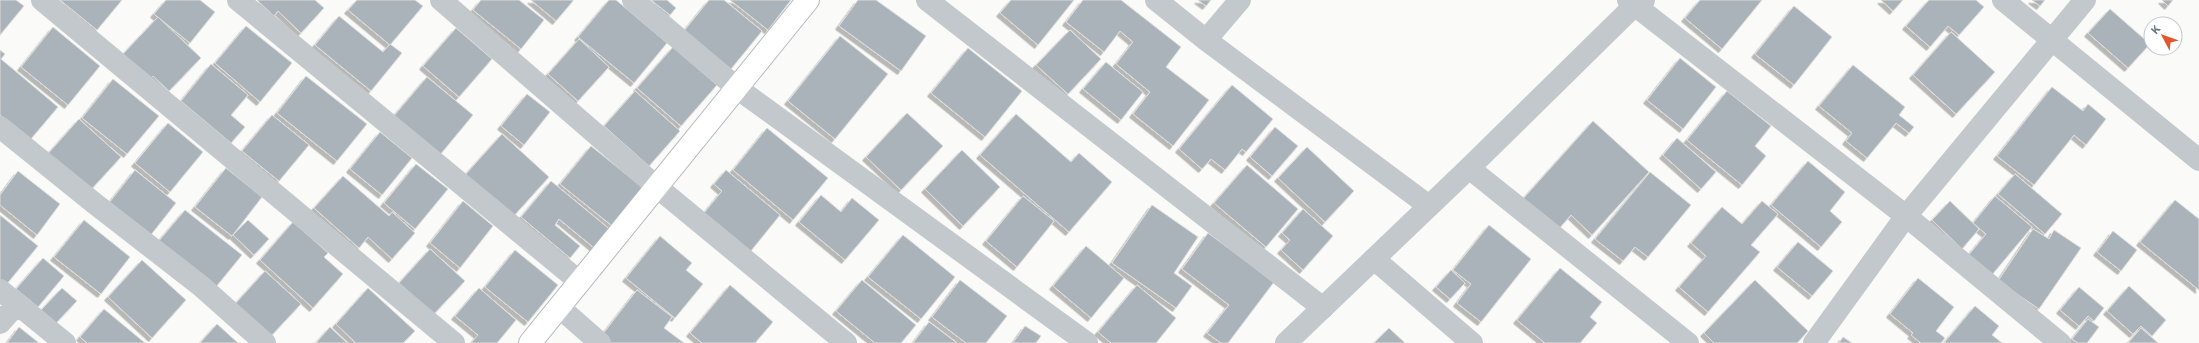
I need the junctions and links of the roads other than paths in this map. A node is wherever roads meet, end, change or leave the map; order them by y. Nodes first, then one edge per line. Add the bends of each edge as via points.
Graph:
1 (42, 0) edge
2 (238, 0) edge
3 (441, 0) edge
4 (633, 0) edge
5 (808, 0) edge
6 (927, 0) edge
7 (1156, 0) edge
8 (1240, 0) edge
9 (2003, 0) edge
10 (2084, 0) edge
11 (1636, 2) edge
12 (1206, 40) junction
13 (2050, 40) junction
14 (737, 88) junction
15 (0, 127) edge
16 (2199, 160) edge
17 (1469, 168) junction
18 (656, 187) junction
19 (1429, 206) junction
20 (1906, 216) junction
21 (1374, 259) junction
22 (580, 282) junction
23 (0, 290) edge
24 (17, 304) junction
25 (559, 307) junction
26 (1322, 308) junction
27 (0, 323) edge
28 (65, 343) edge
29 (264, 343) edge
30 (454, 343) edge
31 (530, 343) edge
32 (600, 343) edge
33 (846, 343) edge
34 (1087, 343) edge
35 (1286, 343) edge
36 (1472, 343) edge
37 (1688, 343) edge
38 (1814, 343) edge
39 (2060, 343) edge

1 - 30 street
2 - 22 street
3 - 18 street
4 - 14 street
5 - 14 main road
6 - 26 street
7 - 12 street
8 - 12 street
9 - 13 street
10 - 13 street
11 - 17 street
11 - 20 street
12 - 19 street
13 - 16 street
13 - 20 street
14 - 18 main road
14 - 34 street
15 - 29 street via 201,286
17 - 19 street
17 - 37 street
18 - 22 main road
18 - 33 street
19 - 21 street
20 - 38 street
20 - 39 street
21 - 26 street
21 - 36 street
22 - 25 main road
23 - 24 street
24 - 27 street
24 - 28 street
25 - 31 main road
25 - 32 street
26 - 35 street

